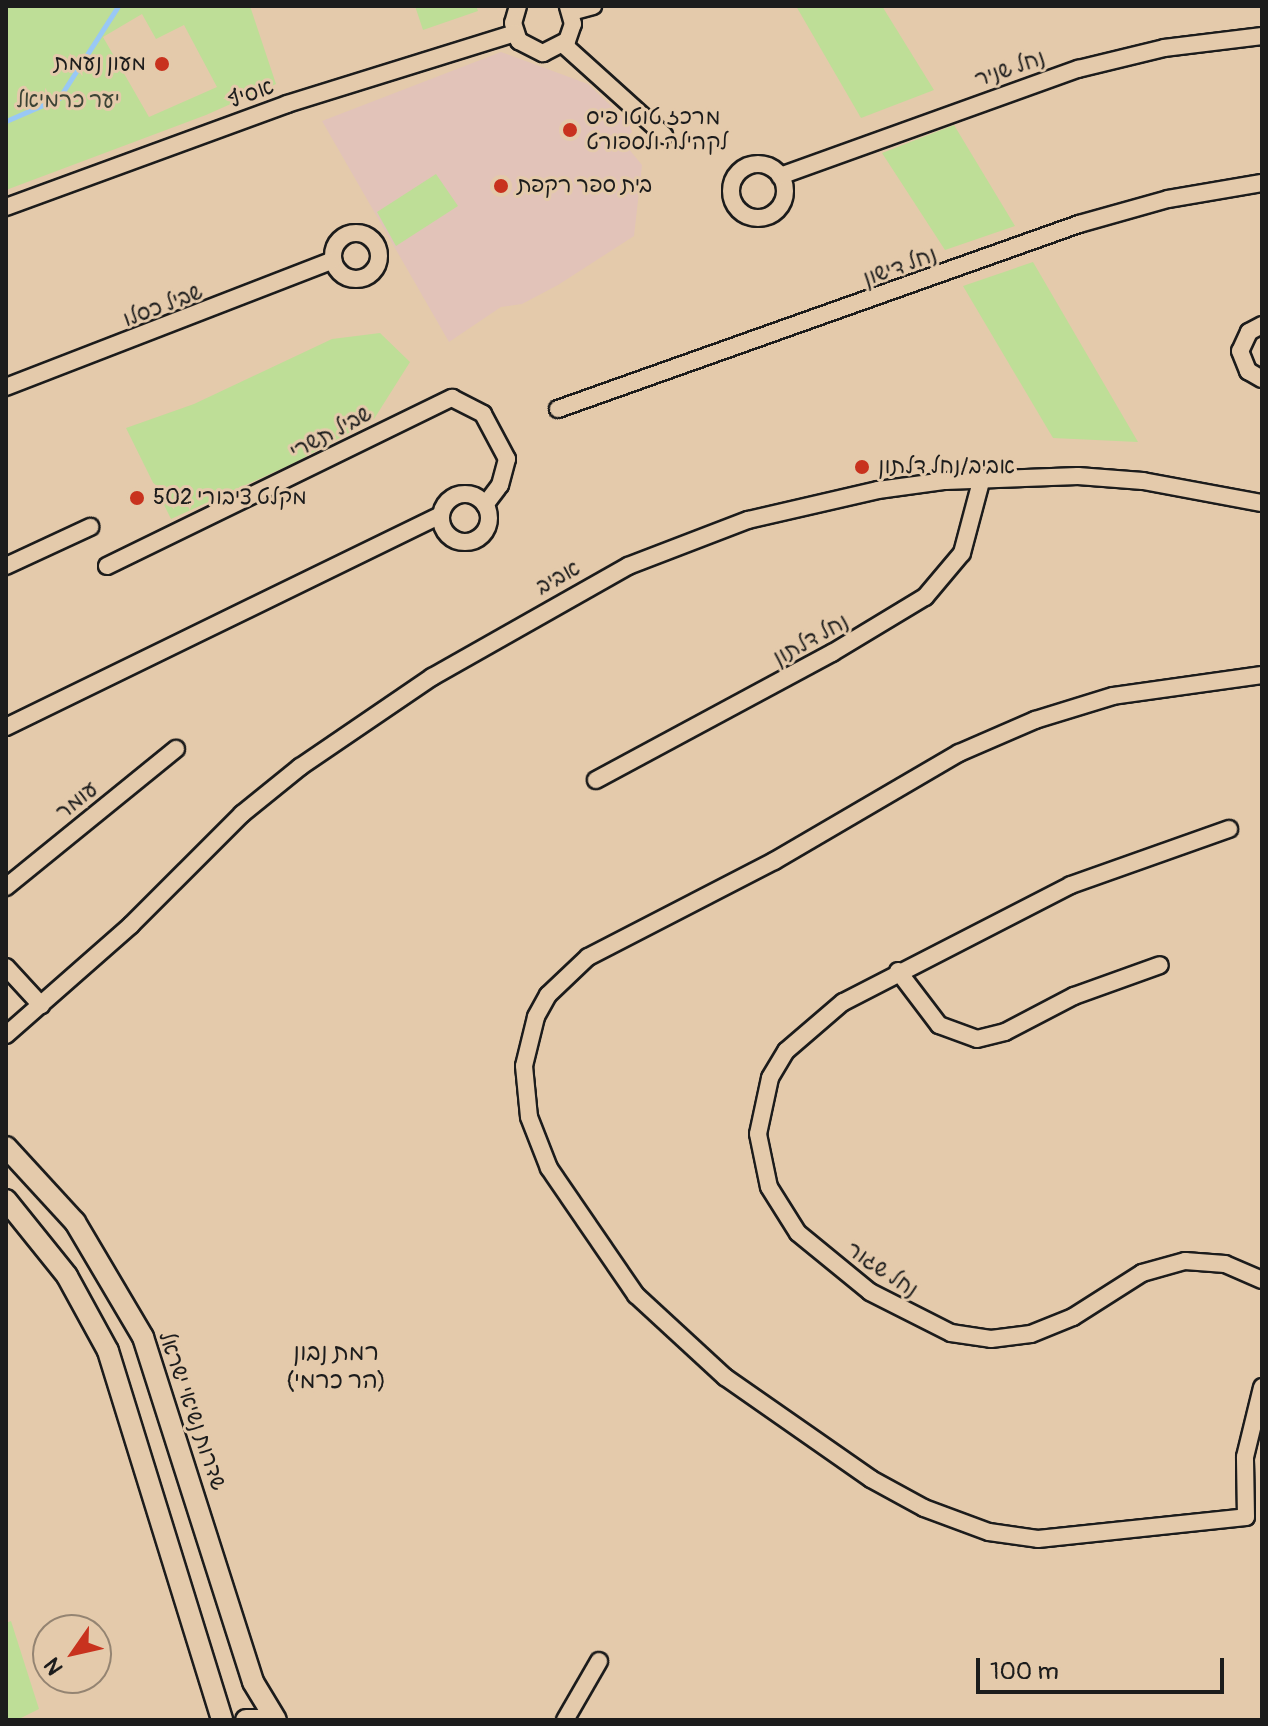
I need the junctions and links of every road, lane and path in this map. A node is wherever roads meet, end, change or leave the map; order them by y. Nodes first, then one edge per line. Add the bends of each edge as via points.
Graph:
1 (518, 6) edge
2 (593, 6) edge
3 (569, 9) edge
4 (515, 33) junction
5 (1262, 36) edge
6 (564, 45) junction
7 (664, 135) dead end
8 (780, 176) dead end
9 (1262, 183) edge
10 (6, 207) edge
11 (333, 260) dead end
12 (1262, 325) edge
13 (1262, 379) edge
14 (6, 387) edge
15 (558, 409) dead end
16 (982, 478) junction
17 (1262, 503) edge
18 (485, 505) junction
19 (441, 515) junction
20 (90, 527) dead end
21 (6, 566) edge
22 (107, 566) dead end
23 (1262, 675) edge
24 (6, 727) edge
25 (176, 749) dead end
26 (596, 780) dead end
27 (1229, 829) dead end
28 (6, 887) edge
29 (1160, 965) dead end
30 (6, 967) edge
31 (898, 971) junction
32 (41, 1005) junction
33 (6, 1035) edge
34 (6, 1147) edge
35 (6, 1200) edge
36 (1262, 1280) edge
37 (1262, 1387) edge
38 (599, 1661) dead end
39 (222, 1720) edge
40 (246, 1720) edge
41 (270, 1720) edge
42 (276, 1720) edge
43 (565, 1720) edge

1 - 4 street
2 - 3 street
3 - 6 street via 572,33
4 - 6 street via 534,52 552,52
4 - 10 street, אסיף via 301,99
5 - 8 street, נחל שניר via 1193,42 1078,69
6 - 7 street
9 - 15 street, נחל דישון via 1168,199 1079,224
11 - 14 street, שביל כסלו via 141,339
12 - 13 street via 1249,332 1240,351 1248,371
16 - 17 street, אביב via 1143,481
16 - 26 street, נחל דלתון via 962,553 925,597 821,660
16 - 32 street, אביב via 878,490 748,520 642,559 573,594 398,699 290,774
18 - 19 street via 472,495 456,496
18 - 19 street via 488,527 471,542 449,536
18 - 22 street, שביל תשרי via 500,485 507,459 483,414 452,398
19 - 24 street
20 - 21 street
23 - 37 street via 1113,696 1035,720 959,753 774,861 588,957 548,995 527,1041 524,1066 529,1117 549,1168 636,1295 716,1370 871,1479 944,1517 1038,1539 1246,1517 1245,1457
25 - 28 street, עומר
27 - 31 street, נחל שגור via 1071,885
29 - 31 street via 1088,990 1005,1032 977,1039 939,1025
30 - 32 street
31 - 36 street, נחל שגור via 810,1026 786,1051 761,1106 758,1134 769,1187 782,1212 817,1252 913,1318 951,1333 991,1339 1052,1327 1164,1265 1205,1260
32 - 33 street, אביב
34 - 42 street, שדרות נשיאי ישראל via 75,1222 143,1337 253,1682
35 - 39 street via 67,1276 108,1351
38 - 43 street
40 - 41 street

